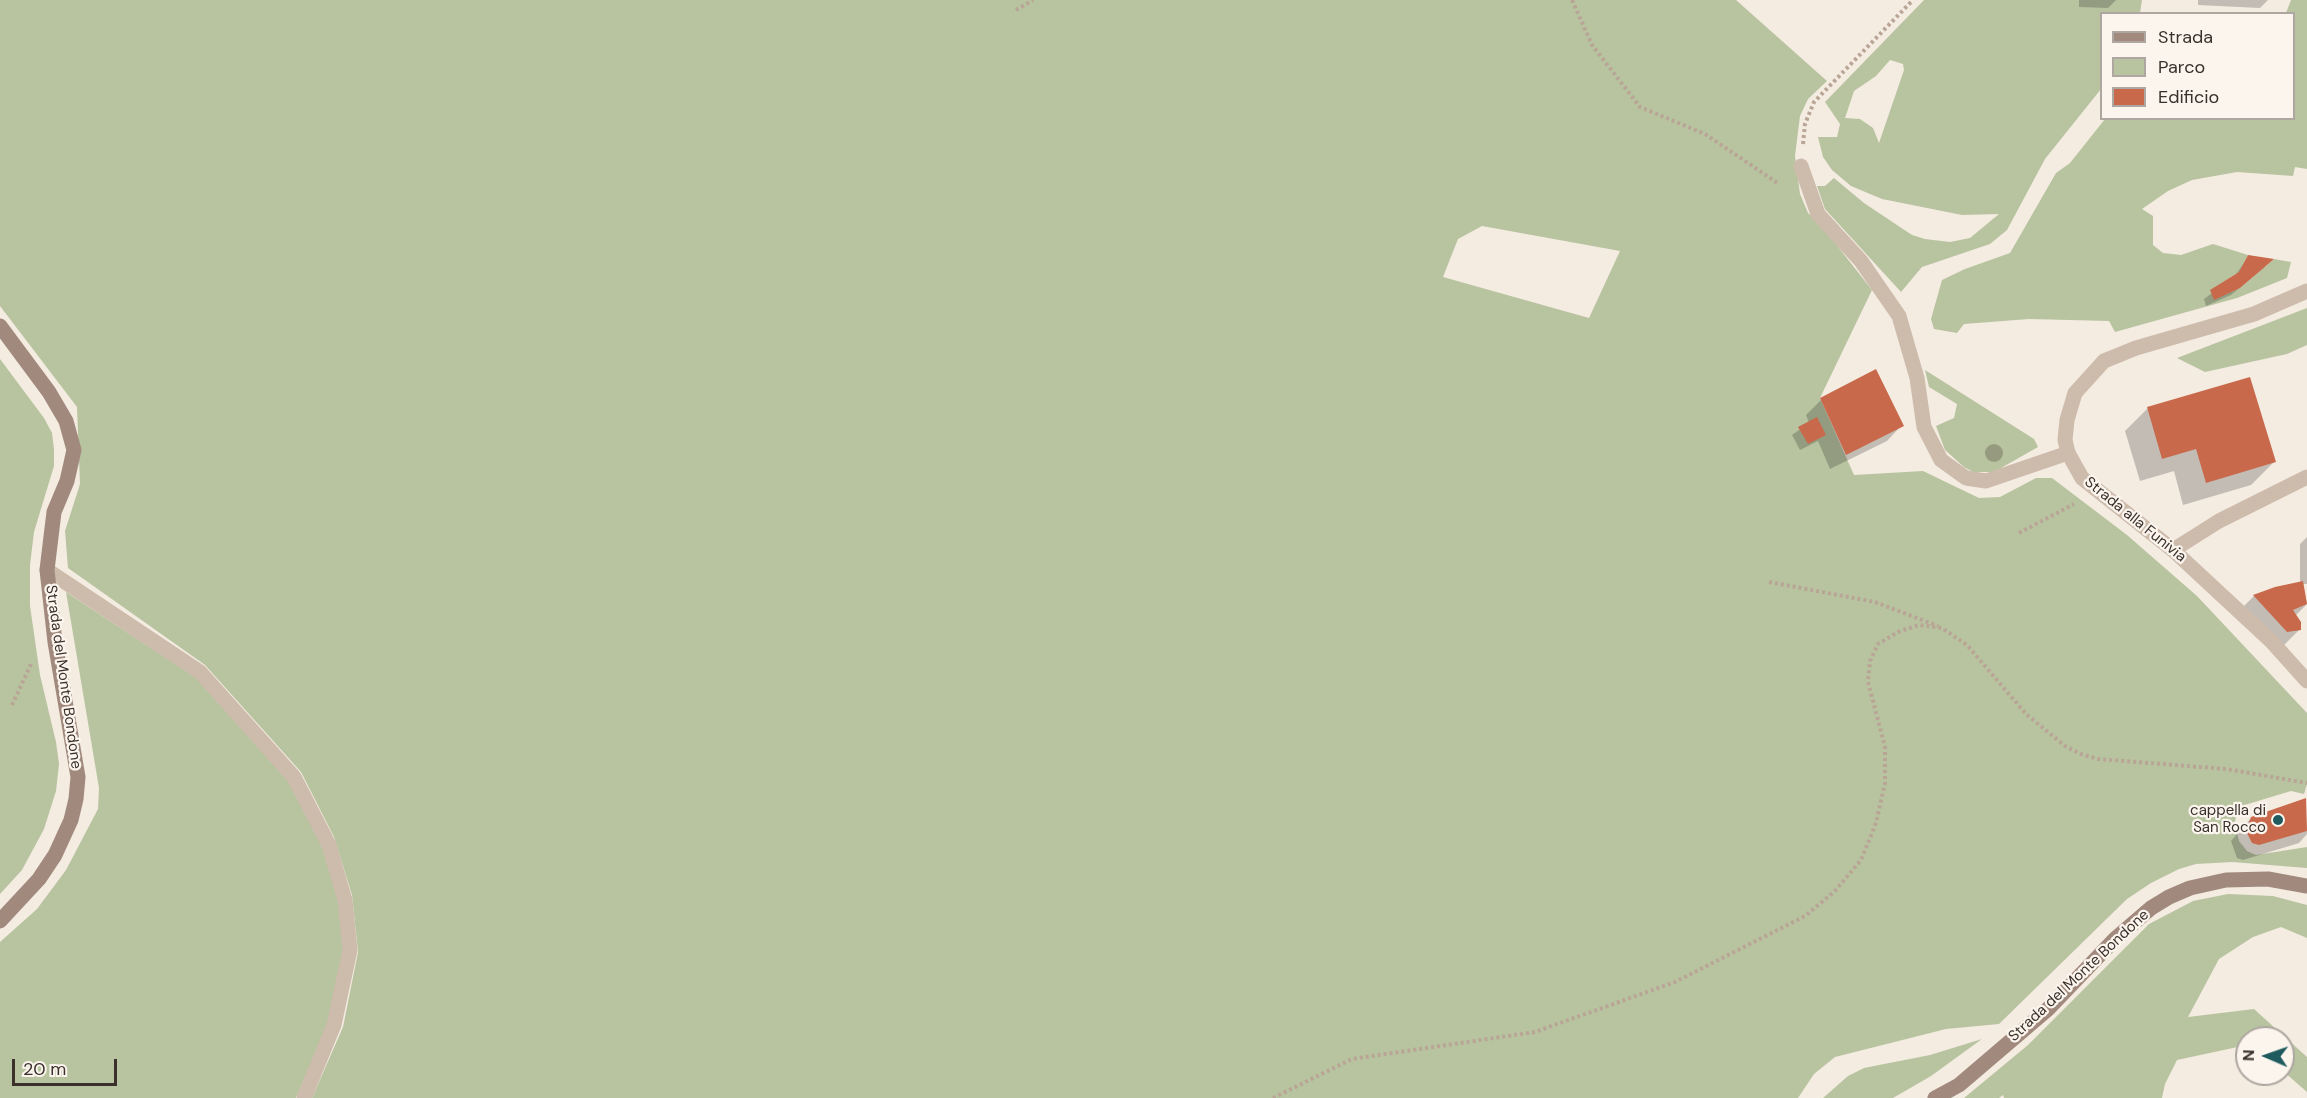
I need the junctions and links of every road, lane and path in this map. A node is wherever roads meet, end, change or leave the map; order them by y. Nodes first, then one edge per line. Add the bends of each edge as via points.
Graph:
1 (1033, 0) edge
2 (1572, 0) edge
3 (1913, 0) edge
4 (1016, 10) dead end
5 (1801, 166) joint
6 (1785, 188) dead end
7 (2307, 291) edge
8 (0, 326) edge
9 (2068, 453) junction
10 (2307, 477) edge
11 (2071, 508) dead end
12 (2019, 532) dead end
13 (2174, 550) junction
14 (47, 570) junction
15 (1769, 582) dead end
16 (1942, 628) junction
17 (33, 660) dead end
18 (2307, 681) edge
19 (12, 705) dead end
20 (2307, 783) edge
21 (2307, 886) edge
22 (0, 921) edge
23 (304, 1098) edge
24 (1273, 1098) edge
25 (1935, 1098) edge

1 - 4 path
2 - 6 path via 1592,45 1640,107 1705,135
3 - 5 path via 1814,102 1805,124
5 - 9 street via 1818,213 1861,261 1899,316 1917,378 1924,427 1941,460 1966,478 1986,481
7 - 9 street, Strada alla Funivia via 2254,314 2104,361 2075,393 2067,420
8 - 14 street, Strada del Monte Bondone via 49,392 66,421 74,450 54,512
9 - 13 street, Strada alla Funivia via 2082,478
10 - 13 street via 2218,520
11 - 12 path
13 - 18 street, Strada alla Funivia via 2271,641
14 - 22 street, Strada del Monte Bondone via 78,777 76,799 55,855
14 - 23 street via 200,672 294,777 329,845 345,900 350,950 334,1025
15 - 16 path via 1875,602
16 - 20 path via 1967,645 2043,730 2080,754
16 - 24 path via 1918,625 1878,644 1870,661 1868,682 1885,747 1885,783 1876,823 1860,860 1834,892 1805,916 1675,982 1535,1032 1352,1059
17 - 19 path
21 - 25 street, Strada del Monte Bondone via 2268,879 2226,880 2169,897 2115,939 2039,1017 1959,1085

